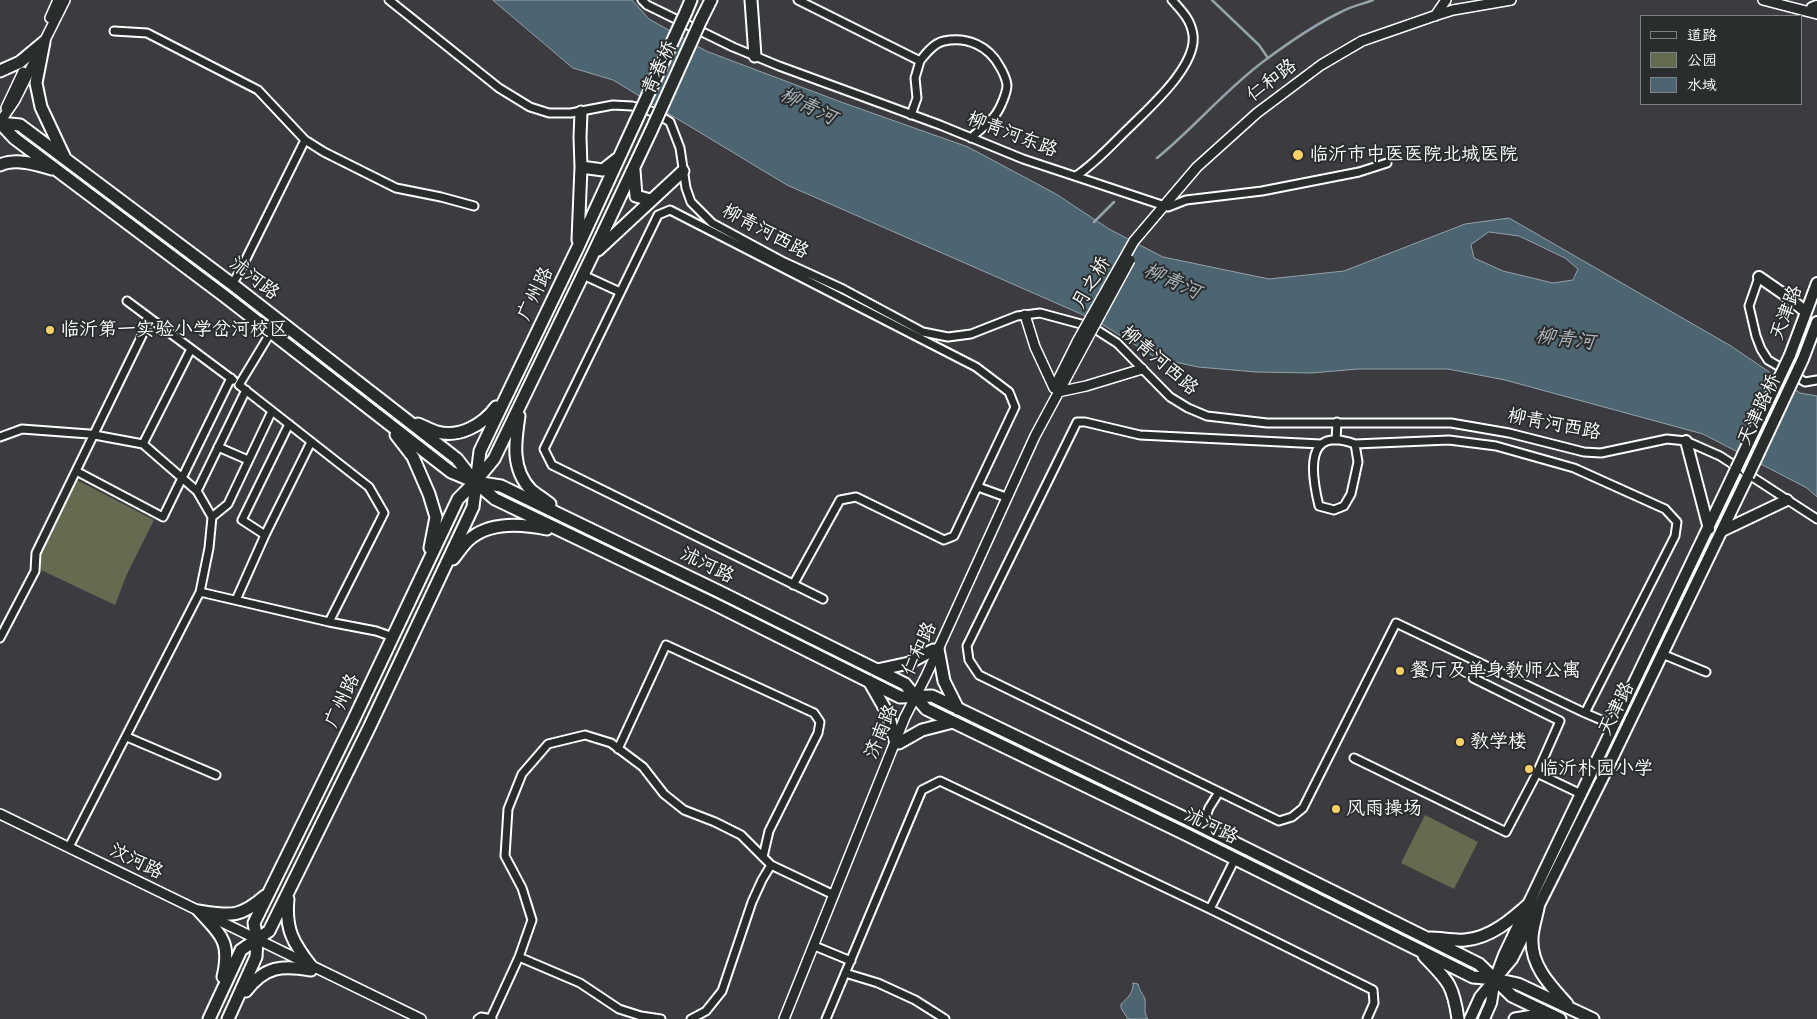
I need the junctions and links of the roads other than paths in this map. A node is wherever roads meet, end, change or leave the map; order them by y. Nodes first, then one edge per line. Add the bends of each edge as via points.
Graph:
1 (58, 0) edge
2 (65, 0) edge
3 (389, 0) edge
4 (642, 0) edge
5 (691, 0) edge
6 (711, 0) edge
7 (752, 0) edge
8 (798, 0) edge
9 (1172, 0) edge
10 (1446, 0) edge
11 (1490, 0) edge
12 (1511, 0) edge
13 (1763, 0) edge
14 (1781, 0) edge
15 (1470, 4) edge
16 (1816, 10) edge
17 (1434, 16) junction
18 (114, 31) dead end
19 (44, 42) junction
20 (34, 50) junction
21 (755, 56) junction
22 (920, 61) junction
23 (0, 71) edge
24 (581, 112) junction
25 (912, 115) junction
26 (0, 122) edge
27 (635, 122) joint
28 (651, 131) joint
29 (971, 138) junction
30 (305, 140) junction
31 (619, 158) junction
32 (66, 159) junction
33 (1387, 162) dead end
34 (0, 165) edge
35 (581, 167) junction
36 (634, 168) junction
37 (58, 170) junction
38 (683, 171) junction
39 (1076, 176) junction
40 (650, 200) junction
41 (474, 206) dead end
42 (1166, 206) junction
43 (1137, 242) joint
44 (578, 247) junction
45 (593, 254) junction
46 (583, 276) junction
47 (1759, 277) joint
48 (1817, 283) edge
49 (232, 284) junction
50 (620, 292) junction
51 (127, 301) dead end
52 (1806, 312) junction
53 (1025, 315) junction
54 (150, 318) junction
55 (1817, 322) edge
56 (271, 332) junction
57 (1081, 341) joint
58 (191, 349) junction
59 (1790, 354) joint
60 (1803, 359) joint
61 (1142, 369) junction
62 (230, 378) junction
63 (1817, 380) edge
64 (239, 385) junction
65 (246, 390) junction
66 (509, 390) junction
67 (1056, 390) junction
68 (522, 403) junction
69 (272, 410) junction
70 (400, 416) junction
71 (1337, 422) junction
72 (289, 424) junction
73 (387, 424) junction
74 (94, 435) junction
75 (0, 437) edge
76 (1336, 440) junction
77 (1686, 441) junction
78 (311, 442) junction
79 (143, 444) junction
80 (1321, 444) junction
81 (1355, 444) junction
82 (218, 447) junction
83 (248, 460) junction
84 (1736, 469) joint
85 (76, 471) junction
86 (1748, 476) joint
87 (182, 478) junction
88 (475, 482) junction
89 (978, 487) junction
90 (197, 491) junction
91 (1003, 496) junction
92 (1787, 500) junction
93 (212, 517) junction
94 (569, 519) junction
95 (1817, 519) edge
96 (1708, 529) junction
97 (1722, 531) junction
98 (566, 533) junction
99 (265, 535) junction
100 (427, 564) junction
101 (444, 569) junction
102 (793, 585) junction
103 (200, 592) junction
104 (823, 599) dead end
105 (236, 600) junction
106 (329, 622) junction
107 (393, 637) junction
108 (0, 638) edge
109 (935, 650) junction
110 (1662, 654) junction
111 (878, 670) junction
112 (1706, 672) dead end
113 (1473, 678) dead end
114 (869, 681) junction
115 (916, 696) junction
116 (958, 709) junction
117 (1585, 713) junction
118 (953, 722) junction
119 (1613, 725) junction
120 (127, 737) junction
121 (897, 741) junction
122 (618, 749) junction
123 (1354, 758) dead end
124 (1537, 773) junction
125 (216, 775) dead end
126 (1218, 792) junction
127 (1581, 794) junction
128 (0, 814) edge
129 (1202, 827) junction
130 (69, 848) junction
131 (763, 857) junction
132 (1235, 859) junction
133 (771, 865) junction
134 (270, 891) junction
135 (288, 892) junction
136 (834, 895) junction
137 (1534, 905) junction
138 (1210, 909) junction
139 (199, 911) junction
140 (1424, 937) junction
141 (256, 940) junction
142 (817, 947) junction
143 (1417, 950) junction
144 (519, 957) junction
145 (851, 961) junction
146 (311, 968) junction
147 (845, 974) junction
148 (1495, 979) junction
149 (219, 998) junction
150 (233, 1008) junction
151 (1569, 1008) junction
152 (492, 1018) edge
153 (209, 1019) edge
154 (228, 1019) edge
155 (411, 1019) edge
156 (421, 1019) edge
157 (478, 1019) edge
158 (660, 1019) edge
159 (691, 1019) edge
160 (784, 1019) edge
161 (788, 1019) edge
162 (826, 1019) edge
163 (945, 1019) edge
164 (1367, 1019) edge
165 (1458, 1019) edge
166 (1470, 1019) edge
167 (1484, 1019) edge
168 (1515, 1019) edge
169 (1553, 1019) edge
170 (1560, 1019) edge
171 (1593, 1019) edge

1 - 20 street
2 - 19 street
3 - 24 street, 柳青河西路 via 515,99 549,113
4 - 21 street, 柳青河东路 via 646,5
5 - 27 main road, 青春桥, bridge
6 - 28 main road, 青春桥, bridge
7 - 21 main road
8 - 22 street
9 - 39 street via 1188,17 1193,36 1189,58 1152,106 1092,166
10 - 17 street
11 - 15 street, 仁和路
12 - 15 street, 仁和路
13 - 16 street
14 - 16 street
15 - 17 street, 仁和路
15 - 42 street, 仁和路 via 1364,45 1323,68 1233,139
17 - 42 street, 仁和路 via 1362,41 1321,65 1230,136 1197,167
18 - 30 street via 147,33 258,90
19 - 20 main road
19 - 26 street via 15,100
19 - 32 main road via 36,82 41,107
20 - 23 main road via 20,62
20 - 26 street
21 - 25 street, 柳青河东路
22 - 25 street
22 - 29 street via 942,41 960,40 986,49 997,61 1007,86 1002,101 997,113
24 - 35 main road
24 - 38 street, 柳青河西路 via 613,105 654,112 670,122 680,148
25 - 29 street, 柳青河东路
26 - 32 main road, 沭河路 via 20,125
26 - 37 main road, 沭河路 via 14,138
27 - 31 main road, 广州路
28 - 36 main road, 广州路
29 - 39 street, 柳青河东路
30 - 41 street via 396,188
30 - 49 street
31 - 35 main road via 602,170
31 - 44 main road, 广州路
32 - 49 main road, 沭河路
33 - 42 street via 1359,172
34 - 37 main road via 31,163
35 - 44 main road
36 - 40 main road via 636,196
36 - 45 main road, 广州路
37 - 56 main road, 沭河路
38 - 40 main road
38 - 53 street, 柳青河西路 via 692,202 712,224 923,332 948,337 971,334
39 - 42 street, 柳青河东路
40 - 45 main road
42 - 43 street, 仁和路
43 - 57 street, 月之桥, bridge
44 - 66 main road, 广州路
45 - 46 main road, 广州路
46 - 50 street
46 - 68 main road, 广州路
47 - 52 main road
47 - 63 street via 1750,306 1756,336 1764,354 1768,360 1805,382
48 - 52 main road, 天津路
49 - 70 main road, 沭河路
50 - 89 street via 658,215 670,210 976,367 1009,392 1015,407
50 - 102 street via 544,449 552,465
51 - 54 street
52 - 59 main road, 天津路
53 - 61 street, 柳青河西路 via 1040,313 1092,327 1117,343
53 - 67 street
54 - 58 street
54 - 74 street
55 - 60 main road, 天津路
56 - 64 street
56 - 73 main road, 沭河路
57 - 67 street, 仁和路
58 - 62 street
58 - 79 street
59 - 84 main road, 天津路桥, bridge
60 - 86 main road, 天津路桥, bridge
61 - 67 street via 1086,386
61 - 71 street, 柳青河西路 via 1170,397 1206,416 1267,424
62 - 64 street
62 - 87 street
64 - 65 street
65 - 69 street
65 - 82 street
66 - 70 main road via 489,417 463,432 438,432
66 - 88 main road, 广州路 via 480,451
67 - 91 street, 仁和路
67 - 109 street, 仁和路
68 - 88 main road, 广州路 via 494,459
68 - 94 main road via 515,442 517,467 530,489
69 - 72 street
69 - 83 street
70 - 88 main road, 沭河路 via 457,459
71 - 76 street
71 - 77 street, 柳青河西路 via 1451,423 1601,453 1667,439
72 - 78 street
72 - 99 street via 242,520
73 - 88 main road, 沭河路 via 451,472
73 - 100 main road via 413,457 436,517
74 - 75 street via 22,429
74 - 79 street
74 - 85 street
76 - 80 street
76 - 81 street
77 - 92 street, 柳青河西路 via 1720,456
77 - 96 main road
78 - 99 street
78 - 106 street via 369,487 384,513
79 - 87 street
80 - 81 street via 1314,457 1313,482 1319,506 1334,510 1344,506 1351,494 1358,462
80 - 126 street via 1140,435 1077,422 967,646 968,660 979,675
81 - 117 street via 1449,440 1496,446 1574,468 1665,509 1677,522 1675,536
82 - 83 street
82 - 90 street
83 - 93 street via 228,504
84 - 96 main road, 天津路
85 - 87 street via 163,517
85 - 108 street via 36,553 35,571
86 - 97 main road, 天津路
87 - 90 street
88 - 94 main road, 沭河路 via 501,486
88 - 98 main road, 沭河路 via 495,499
88 - 100 main road, 广州路 via 458,498
88 - 101 main road, 广州路 via 473,507
89 - 91 street
89 - 102 street via 954,536 944,540 856,497 840,500
90 - 93 street
91 - 109 street, 仁和路
92 - 95 street, 柳青河西路
92 - 97 main road
93 - 103 street
94 - 111 main road, 沭河路
96 - 119 main road, 天津路
97 - 110 main road, 天津路
98 - 101 main road via 526,524 492,527 471,538
98 - 114 main road, 沭河路
99 - 105 street
100 - 107 main road, 广州路
101 - 135 main road, 广州路
102 - 104 street
103 - 105 street
103 - 120 street
105 - 106 street
106 - 107 street
107 - 134 main road, 广州路
109 - 111 main road via 909,663
109 - 115 street, 仁和路
109 - 116 main road via 944,681
110 - 112 street
110 - 137 main road, 天津路
111 - 115 main road, 沭河路 via 905,684
113 - 124 street via 1560,721
114 - 115 main road, 沭河路 via 900,697
114 - 121 main road via 888,714
115 - 116 main road, 沭河路 via 932,696
115 - 118 main road, 沭河路 via 926,709
115 - 121 street, 济南路 via 904,717
116 - 129 main road, 沭河路
117 - 119 street
117 - 126 street via 1396,623 1303,808 1292,817 1279,821
118 - 121 main road
118 - 132 main road, 沭河路
119 - 127 main road, 天津路
120 - 125 street
120 - 130 street
121 - 136 street, 济南路
121 - 142 street, 济南路
122 - 131 street via 642,767 664,794 684,810 742,835
122 - 131 street via 666,645 814,713 820,722 818,733 768,832
122 - 144 street via 611,743 585,735 548,744 522,774 508,809 505,856 522,888 532,920
123 - 124 street via 1506,832
124 - 127 street
126 - 129 street
127 - 137 main road, 天津路
128 - 130 street, 汶河路
129 - 140 main road, 沭河路
130 - 139 street, 汶河路
131 - 133 street
132 - 138 street
132 - 143 main road, 沭河路
133 - 136 street
133 - 159 street via 752,902 722,991 706,1012
134 - 139 main road via 241,913 225,915
134 - 141 main road, 广州路 via 254,923
135 - 141 main road, 广州路 via 270,930
135 - 146 main road via 286,917 290,935
136 - 160 street, 济南路
137 - 140 main road via 1482,936 1464,940
137 - 148 main road, 天津路 via 1512,959
137 - 151 main road via 1532,940 1536,964
138 - 145 street via 940,781 922,790
138 - 164 street via 1373,990 1374,1003
139 - 141 street, 汶河路
139 - 149 main road via 218,932 226,947 227,960
140 - 148 main road, 沭河路 via 1479,964
141 - 146 street, 汶河路
141 - 149 main road, 广州路 via 241,950
141 - 150 main road, 广州路 via 256,956
142 - 145 street
142 - 161 street, 济南路
143 - 148 main road, 沭河路 via 1473,977
143 - 165 main road via 1447,979 1454,995
144 - 152 street
144 - 158 street via 580,983 619,1009
145 - 147 street
146 - 150 main road via 273,970 256,978
146 - 155 street, 汶河路
146 - 156 street, 汶河路
147 - 162 street
147 - 163 street via 878,983 915,1000
148 - 151 main road, 沭河路 via 1518,984
148 - 166 main road, 天津路 via 1480,997
148 - 167 main road via 1491,1003
148 - 170 main road, 沭河路 via 1512,996
149 - 153 main road, 广州路
150 - 154 main road, 广州路
151 - 171 main road, 沭河路
152 - 157 street
168 - 169 main road via 1533,1016

